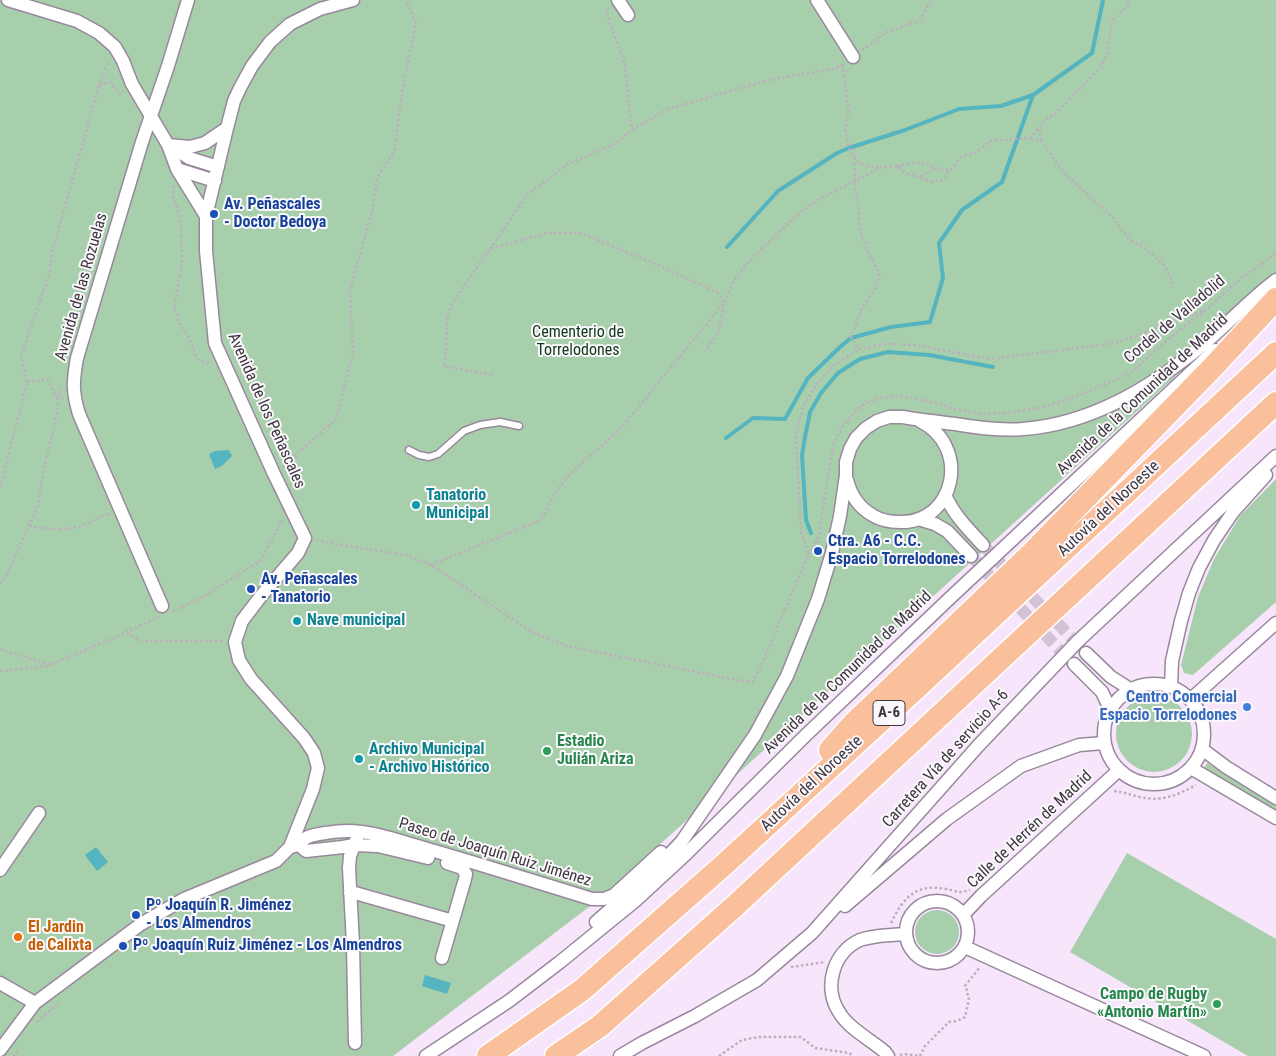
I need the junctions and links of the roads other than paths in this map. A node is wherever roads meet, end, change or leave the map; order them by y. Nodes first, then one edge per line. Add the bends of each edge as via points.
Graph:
1 (8, 0) edge
2 (188, 0) edge
3 (353, 0) edge
4 (618, 0) edge
5 (817, 0) edge
6 (628, 15) dead end
7 (847, 61) road end
8 (151, 118) junction
9 (227, 128) junction
10 (168, 145) junction
11 (218, 168) junction
12 (177, 175) junction
13 (215, 182) junction
14 (206, 216) junction
15 (1276, 280) edge
16 (1276, 292) edge
17 (1276, 299) edge
18 (1276, 353) edge
19 (1276, 403) edge
20 (916, 419) junction
21 (519, 426) dead end
22 (409, 450) dead end
23 (1276, 456) edge
24 (1276, 460) edge
25 (846, 475) junction
26 (945, 495) junction
27 (918, 519) junction
28 (983, 545) tunnel mouth
29 (970, 556) tunnel mouth
30 (162, 606) dead end
31 (1276, 623) edge
32 (236, 642) joint
33 (1086, 653) tunnel mouth
34 (1074, 664) tunnel mouth
35 (1171, 686) junction
36 (1130, 689) junction
37 (1191, 699) junction
38 (1110, 709) junction
39 (1104, 743) junction
40 (1202, 750) junction
41 (1191, 768) junction
42 (1119, 770) junction
43 (1276, 798) edge
44 (708, 804) junction
45 (39, 813) dead end
46 (1276, 818) edge
47 (360, 832) junction
48 (354, 845) junction
49 (295, 846) junction
50 (727, 862) junction
51 (0, 870) edge
52 (350, 893) junction
53 (964, 914) junction
54 (452, 921) junction
55 (812, 933) junction
56 (906, 934) junction
57 (965, 948) junction
58 (442, 958) dead end
59 (560, 962) junction
60 (0, 983) edge
61 (34, 1003) junction
62 (355, 1043) dead end
63 (0, 1050) edge
64 (426, 1056) edge
65 (488, 1056) edge
66 (556, 1056) edge
67 (621, 1056) edge
68 (888, 1056) edge
69 (1204, 1056) edge

1 - 8 street via 77,21 99,33 115,47 124,61 132,84
2 - 8 street, Avenida de las Rozuelas
3 - 9 street, Avenida de los Peñascales via 290,24 270,42 240,88
4 - 6 street
5 - 7 street
8 - 10 street
8 - 30 street, Avenida de las Rozuelas via 73,378 79,414
9 - 10 street via 205,143 190,147
9 - 11 street, Avenida de los Peñascales
10 - 11 street via 189,158
10 - 12 street
11 - 13 street, Avenida de los Peñascales
12 - 13 street
12 - 14 street
13 - 14 street, Avenida de los Peñascales
14 - 32 street, Avenida de los Peñascales via 215,343 274,474 308,539 242,621
15 - 20 street via 1200,347 1159,378 1093,414 1053,425 992,430
16 - 59 street, Avenida de la Comunidad de Madrid via 943,604 686,854
17 - 50 highway via 1031,554 853,724
18 - 50 highway, Autovía del Noroeste / A-6
19 - 66 highway, A-6 via 736,905 600,1026
20 - 25 street via 890,417 866,428 850,449
20 - 26 street via 938,433 950,456 952,469
21 - 22 lane via 500,422 464,430 438,454 429,457
23 - 55 street, Carretera Vía de servicio A-6 via 1077,642 978,746
24 - 35 street via 1233,512 1199,568 1181,621 1172,662
25 - 27 street via 849,489 865,511 891,522
25 - 44 street via 832,553 787,676 755,735
26 - 27 street via 929,513
26 - 28 street via 960,520
27 - 29 street via 947,531
31 - 37 street
32 - 49 street, Paseo de Joaquín Ruiz Jiménez via 239,660 251,679 314,752 318,768
33 - 36 street via 1111,677
34 - 38 street via 1102,692
35 - 36 street via 1150,684
35 - 37 street
36 - 38 street
37 - 40 street via 1200,714 1204,732
38 - 39 street via 1105,719
39 - 42 street via 1109,758
39 - 55 street via 1079,745 1021,766 948,818
40 - 41 street
40 - 43 street
41 - 42 street via 1175,780 1156,785 1142,783
41 - 46 street
42 - 53 street, Calle de Herrén de Madrid
44 - 47 street, Paseo de Joaquín Ruiz Jiménez via 625,887 604,899 592,899 447,854
44 - 59 street via 682,841 658,867 586,931
45 - 51 street
47 - 48 street
47 - 49 street, Paseo de Joaquín Ruiz Jiménez via 313,835
48 - 49 street via 306,851
48 - 52 street via 350,856
48 - 54 street via 378,846 462,868 466,874
49 - 61 street, Paseo de Joaquín Ruiz Jiménez via 276,861 162,911
50 - 65 highway, Autovía del Noroeste / A-6 via 582,990
52 - 54 street
52 - 62 street
53 - 56 street via 954,905 941,901 927,902 915,909 908,921
53 - 57 street via 969,936
54 - 58 street
55 - 67 street, Carretera Vía de servicio A-6 via 757,980
56 - 57 street via 909,947 918,958 930,963 944,963 956,958
56 - 68 street via 859,941 838,960 832,974 833,1002 839,1013
57 - 69 street
59 - 64 street, Avenida de la Comunidad de Madrid via 509,1001
60 - 61 street
61 - 63 street, Paseo de Joaquín Ruiz Jiménez

